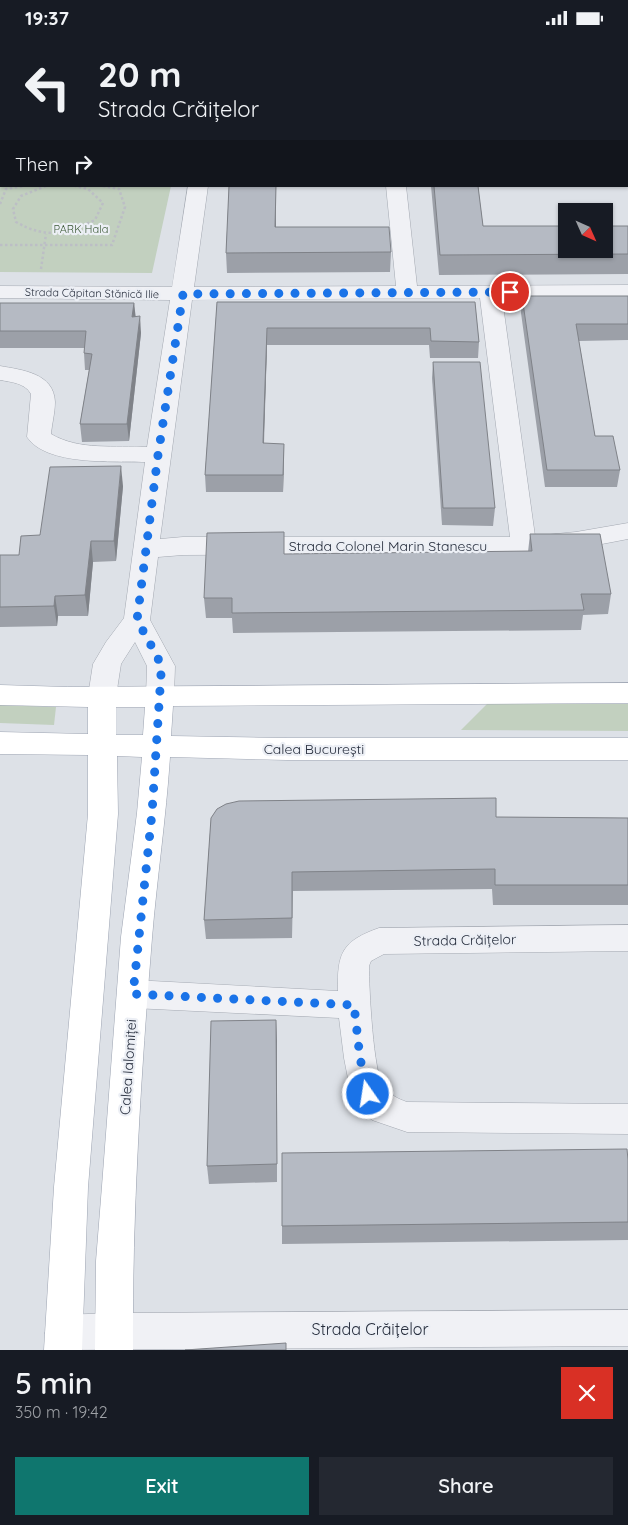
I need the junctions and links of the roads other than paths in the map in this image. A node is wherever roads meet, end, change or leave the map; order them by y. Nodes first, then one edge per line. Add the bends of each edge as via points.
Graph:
1 (198, 187) edge
2 (396, 187) edge
3 (628, 291) edge
4 (0, 292) edge
5 (490, 292) junction
6 (407, 293) junction
7 (183, 294) junction
8 (0, 373) edge
9 (158, 455) junction
10 (628, 531) edge
11 (524, 544) junction
12 (147, 549) junction
13 (137, 620) junction
14 (628, 693) edge
15 (0, 695) edge
16 (102, 696) junction
17 (160, 696) junction
18 (0, 743) edge
19 (103, 744) junction
20 (156, 746) junction
21 (628, 749) edge
22 (628, 938) edge
23 (133, 994) junction
24 (354, 1005) junction
25 (628, 1119) edge
26 (628, 1328) edge
27 (113, 1340) edge
28 (63, 1342) edge

1 - 7 street
2 - 6 street
3 - 5 street, Strada Căpitan Stănică Ilie
4 - 7 street, Strada Căpitan Stănică Ilie
5 - 6 street, Strada Căpitan Stănică Ilie
5 - 11 street
6 - 7 street, Strada Căpitan Stănică Ilie
7 - 9 street
8 - 9 street via 26,378 38,386 44,400 39,437 50,445 68,451
9 - 12 street
10 - 11 street, Strada Colonel Marin Stanescu via 597,539
11 - 12 street, Strada Colonel Marin Stanescu
12 - 13 street
13 - 16 street via 111,655
13 - 17 street via 161,666
14 - 17 main road
15 - 16 main road
16 - 17 main road
16 - 19 main road
17 - 20 main road, Calea Ialomiței
18 - 19 main road, Calea București
19 - 20 main road, Calea București
19 - 28 main road via 103,821 70,1187
20 - 21 main road, Calea București
20 - 23 main road, Calea Ialomiței
22 - 24 street, Strada Crăițelor via 379,941 360,952 353,965
23 - 24 street
23 - 27 main road, Calea Ialomiței via 114,1261
24 - 25 street, Strada Crăițelor via 368,1094 384,1109 407,1117
26 - 27 street, Strada Crăițelor
27 - 28 street, Strada Crăițelor

